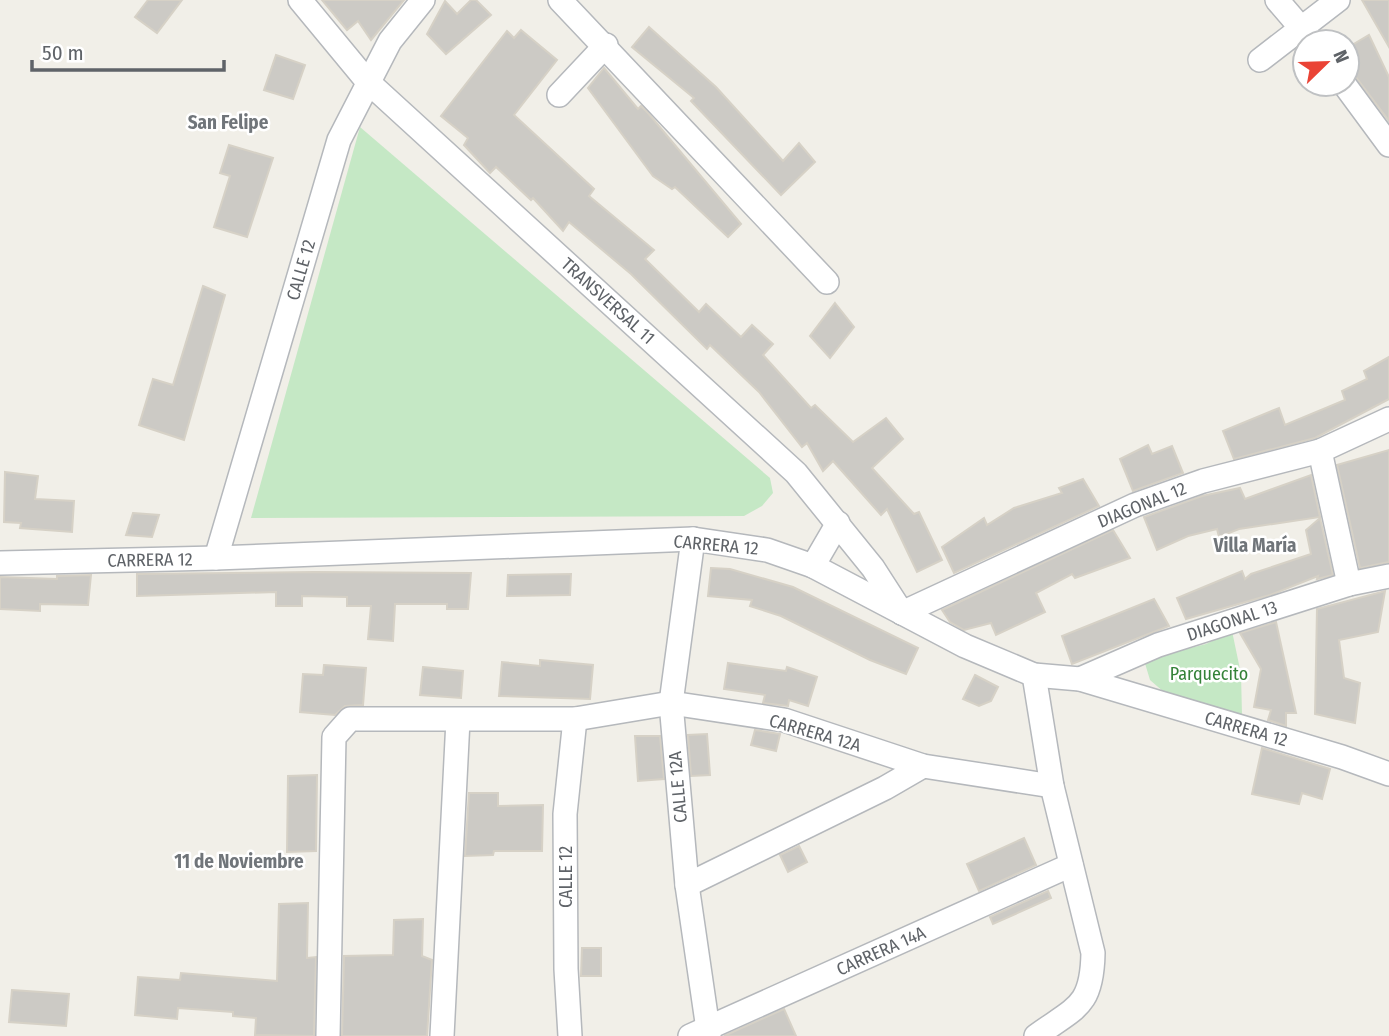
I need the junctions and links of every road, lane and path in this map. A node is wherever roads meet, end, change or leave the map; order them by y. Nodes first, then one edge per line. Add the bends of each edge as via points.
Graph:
1 (300, 0) edge
2 (423, 0) edge
3 (560, 0) edge
4 (1277, 0) edge
5 (1338, 0) edge
6 (1302, 28) edge
7 (1314, 28) edge
8 (1291, 44) edge
9 (606, 45) junction
10 (1260, 60) dead end
11 (368, 81) junction
12 (559, 95) dead end
13 (1355, 98) edge
14 (1387, 138) edge
15 (827, 282) dead end
16 (1389, 419) edge
17 (1320, 451) junction
18 (838, 523) junction
19 (693, 539) junction
20 (216, 558) junction
21 (0, 563) edge
22 (813, 565) junction
23 (1389, 576) edge
24 (1349, 584) junction
25 (902, 613) junction
26 (1034, 675) junction
27 (1080, 679) junction
28 (670, 704) junction
29 (575, 719) junction
30 (458, 720) junction
31 (923, 766) junction
32 (1389, 774) edge
33 (1052, 786) junction
34 (1071, 865) junction
35 (687, 884) junction
36 (702, 1034) edge
37 (328, 1036) edge
38 (442, 1036) edge
39 (570, 1036) edge
40 (1036, 1036) edge

1 - 11 street, TRANSVERSAL 11
2 - 11 street, CALLE 12 via 390,41
3 - 9 street
4 - 6 street
5 - 7 street
8 - 10 street
9 - 12 street
9 - 15 street
11 - 18 street, TRANSVERSAL 11 via 796,473
11 - 20 street, CALLE 12 via 339,139
13 - 14 street
16 - 17 street, DIAGONAL 12
17 - 24 street
17 - 25 street, DIAGONAL 12 via 1203,481 1135,505
18 - 22 street
18 - 25 street, TRANSVERSAL 11
19 - 20 street, CARRERA 12
19 - 22 street, CARRERA 12 via 767,550
19 - 28 street, CALLE 12A
20 - 21 street, CARRERA 12
22 - 25 street, CARRERA 12
23 - 24 street, DIAGONAL 13
24 - 27 street, DIAGONAL 13 via 1158,645
25 - 26 street, CARRERA 12
26 - 27 street, CARRERA 12
26 - 33 street
27 - 32 street, CARRERA 12
28 - 29 street, CARRERA 12A
28 - 31 street, CARRERA 12A via 784,720
28 - 35 street, CALLE 12A
29 - 30 street, CARRERA 12A
29 - 39 street, CALLE 12 via 565,814
30 - 37 street, CARRERA 12A via 350,719 334,737
30 - 38 street
31 - 33 street, CARRERA 12A
31 - 35 street
33 - 34 street
34 - 36 street, CARRERA 14A
34 - 40 street via 1093,953 1092,981 1084,1002
35 - 36 street, CALLE 12A

